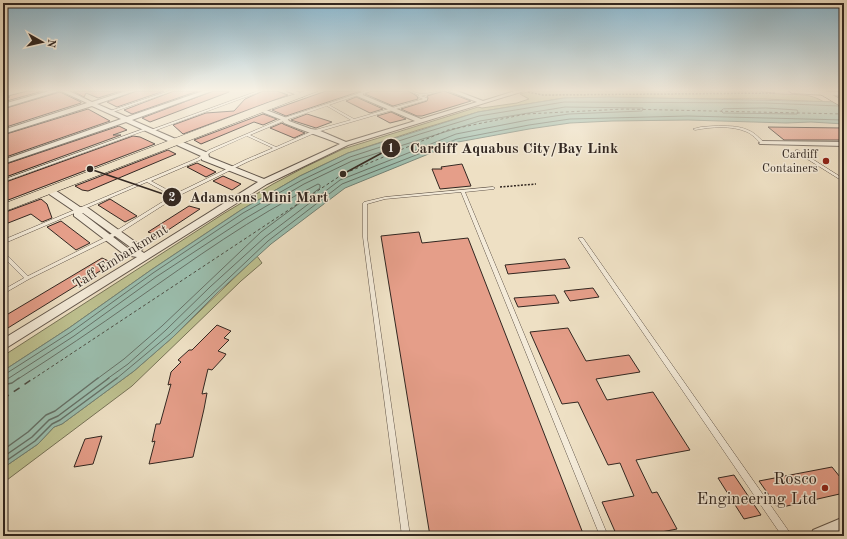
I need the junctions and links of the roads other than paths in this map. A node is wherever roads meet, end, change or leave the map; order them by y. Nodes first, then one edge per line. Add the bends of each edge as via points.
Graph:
1 (53, 116) edge
2 (118, 116) edge
3 (138, 116) edge
4 (189, 116) edge
5 (244, 116) edge
6 (277, 116) edge
7 (294, 116) edge
8 (347, 116) edge
9 (368, 116) edge
10 (409, 116) edge
11 (435, 116) edge
12 (285, 119) junction
13 (127, 120) junction
14 (354, 120) junction
15 (420, 121) junction
16 (695, 129) dead end
17 (149, 130) junction
18 (316, 131) junction
19 (3, 132) edge
20 (247, 135) junction
21 (175, 142) junction
22 (762, 143) joint
23 (346, 144) junction
24 (784, 144) junction
25 (844, 144) edge
26 (276, 148) junction
27 (797, 151) joint
28 (203, 154) junction
29 (3, 162) edge
30 (233, 168) junction
31 (148, 181) junction
32 (844, 181) edge
33 (3, 182) edge
34 (264, 182) junction
35 (493, 188) road end
36 (49, 190) junction
37 (463, 191) junction
38 (175, 196) junction
39 (3, 208) edge
40 (78, 210) junction
41 (112, 235) junction
42 (581, 238) dead end
43 (3, 242) edge
44 (3, 254) edge
45 (139, 254) junction
46 (27, 278) junction
47 (3, 292) edge
48 (3, 345) edge
49 (844, 525) edge
50 (406, 536) edge
51 (604, 536) edge
52 (787, 536) edge
53 (819, 536) edge

1 - 19 street
2 - 13 street
3 - 13 street
4 - 17 lane
5 - 21 main road
6 - 12 street
7 - 12 lane
8 - 14 lane
9 - 14 lane
10 - 15 street
11 - 15 street, Taff Embankment
12 - 18 street via 286,122
12 - 20 lane
13 - 17 street
13 - 29 street
14 - 18 lane
15 - 23 street, Taff Embankment
16 - 22 lane via 741,129 748,131
17 - 21 street
17 - 33 lane
18 - 23 street
18 - 26 lane
20 - 26 lane
20 - 28 lane
21 - 28 street
21 - 36 main road
22 - 24 street
23 - 34 street, Taff Embankment
24 - 25 street
24 - 27 street
26 - 30 lane
27 - 32 lane
28 - 30 street via 227,168
28 - 31 lane
30 - 34 street
30 - 38 lane
31 - 38 lane
31 - 40 lane
34 - 45 street, Taff Embankment
35 - 37 lane
36 - 39 main road
36 - 40 street
37 - 50 lane via 385,198 365,203 364,208 366,245
37 - 51 lane
38 - 41 lane
40 - 41 street via 85,210
40 - 43 lane
41 - 45 street via 128,253
41 - 46 lane
42 - 52 lane
44 - 46 lane
45 - 48 street, Taff Embankment
46 - 47 lane
49 - 53 street

